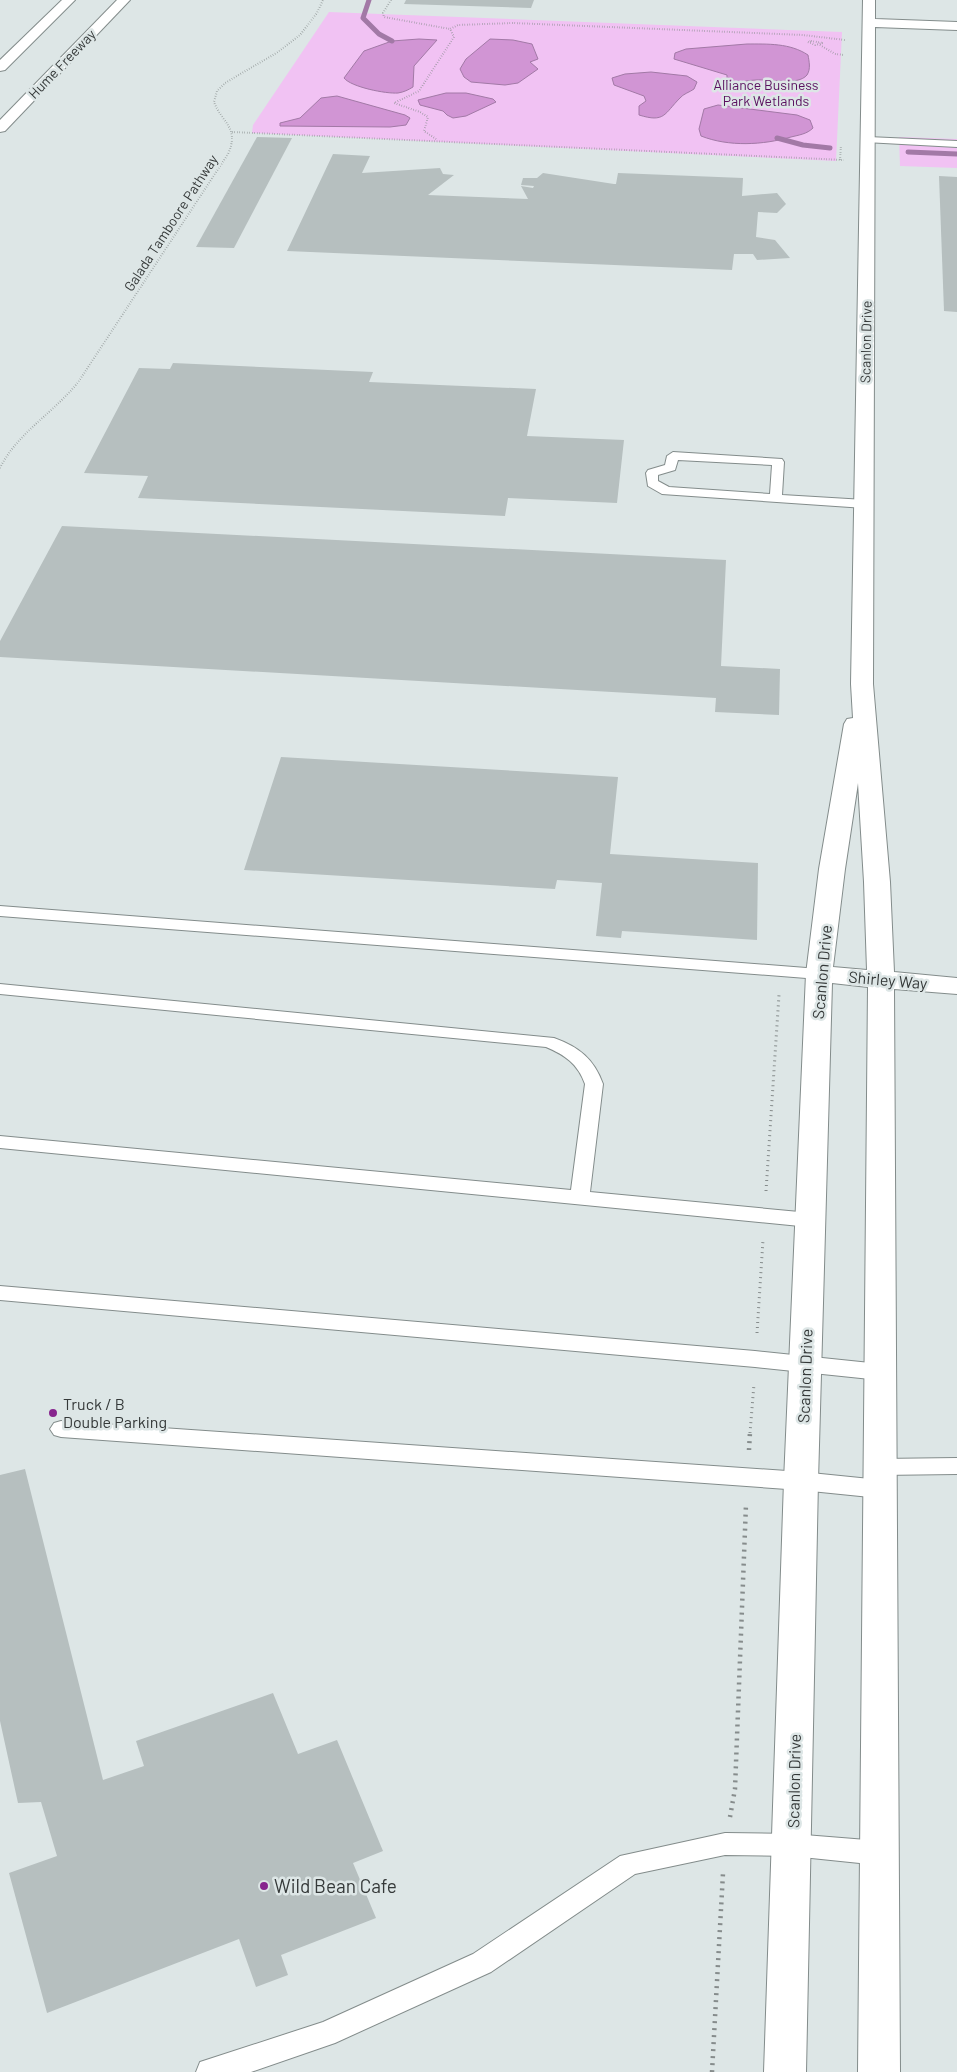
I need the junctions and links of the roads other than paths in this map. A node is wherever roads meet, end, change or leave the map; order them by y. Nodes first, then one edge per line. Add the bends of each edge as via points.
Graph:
1 (68, 0) edge
2 (124, 0) edge
3 (869, 0) edge
4 (869, 23) junction
5 (957, 26) edge
6 (0, 66) edge
7 (0, 128) edge
8 (868, 140) junction
9 (957, 144) edge
10 (776, 498) junction
11 (865, 504) junction
12 (862, 684) junction
13 (0, 911) edge
14 (819, 974) junction
15 (881, 979) junction
16 (957, 986) edge
17 (0, 989) edge
18 (0, 1142) edge
19 (580, 1198) junction
20 (810, 1220) junction
21 (0, 1293) edge
22 (805, 1364) junction
23 (880, 1372) junction
24 (61, 1429) dead end
25 (957, 1466) edge
26 (880, 1478) junction
27 (801, 1481) junction
28 (792, 1845) junction
29 (879, 1853) junction
30 (210, 2072) edge
31 (785, 2072) edge
32 (879, 2072) edge

1 - 6 main road
2 - 7 main road, Hume Freeway
3 - 4 main road, Scanlon Drive
4 - 5 main road
4 - 8 main road, Scanlon Drive
8 - 9 lane
8 - 11 main road, Scanlon Drive
10 - 10 lane via 666,491 652,483 652,473 671,467 673,456 778,462
10 - 11 lane
11 - 12 main road, Scanlon Drive
12 - 14 main road, Scanlon Drive via 832,869
12 - 15 main road, Scanlon Drive
13 - 14 lane
14 - 15 main road, Shirley Way
14 - 20 main road, Scanlon Drive
15 - 16 main road, Shirley Way
15 - 23 main road, Scanlon Drive
17 - 19 lane via 548,1042 569,1049 590,1071 594,1084
18 - 19 lane
19 - 20 lane
20 - 22 main road, Scanlon Drive
21 - 22 lane
22 - 23 lane
22 - 27 main road, Scanlon Drive
23 - 26 main road, Scanlon Drive
24 - 27 lane
25 - 26 lane
26 - 27 lane
26 - 29 main road, Scanlon Drive
27 - 28 main road, Scanlon Drive
28 - 29 lane
28 - 30 lane via 725,1844 629,1864 482,1963 326,2034
28 - 31 main road, Scanlon Drive
29 - 32 main road, Scanlon Drive

